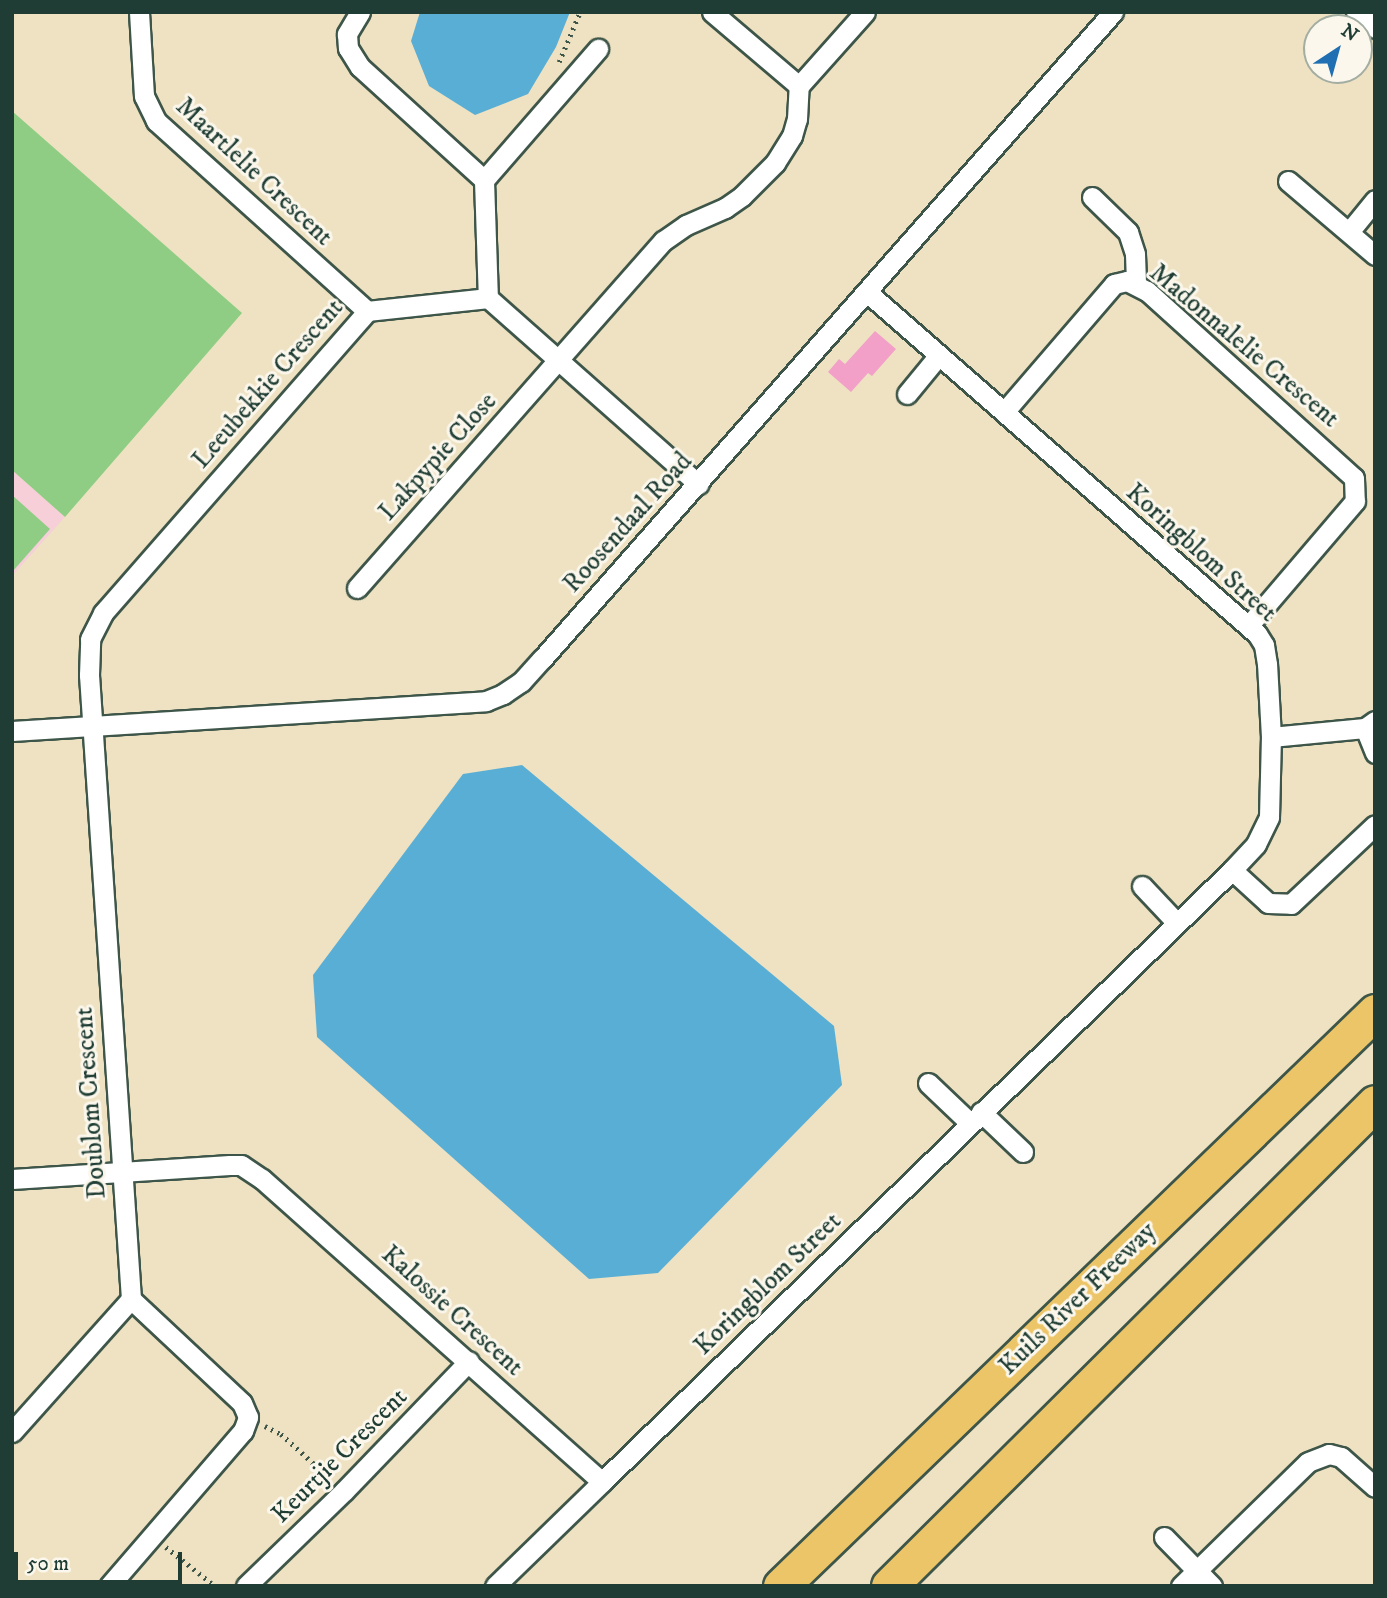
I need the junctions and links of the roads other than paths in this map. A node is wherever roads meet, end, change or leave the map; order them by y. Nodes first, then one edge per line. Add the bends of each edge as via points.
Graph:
1 (139, 12) edge
2 (360, 12) edge
3 (712, 12) edge
4 (864, 12) edge
5 (1113, 12) edge
6 (1356, 12) edge
7 (1375, 28) edge
8 (598, 49) dead end
9 (799, 86) junction
10 (484, 180) junction
11 (1289, 181) dead end
12 (1092, 197) dead end
13 (1375, 200) edge
14 (1349, 232) junction
15 (1375, 255) edge
16 (1136, 284) junction
17 (867, 292) junction
18 (488, 298) junction
19 (367, 311) junction
20 (939, 355) junction
21 (558, 361) junction
22 (907, 394) dead end
23 (1004, 412) junction
24 (698, 484) junction
25 (357, 588) dead end
26 (1249, 625) junction
27 (92, 725) junction
28 (1370, 725) edge
29 (12, 731) edge
30 (1271, 737) junction
31 (1375, 753) edge
32 (1375, 825) edge
33 (1233, 870) junction
34 (1142, 886) dead end
35 (1176, 922) junction
36 (1375, 1012) edge
37 (928, 1083) dead end
38 (1375, 1103) edge
39 (976, 1118) junction
40 (1023, 1152) dead end
41 (122, 1172) junction
42 (12, 1178) edge
43 (131, 1298) junction
44 (469, 1362) junction
45 (12, 1432) edge
46 (602, 1482) junction
47 (1375, 1487) edge
48 (1164, 1537) dead end
49 (1196, 1570) junction
50 (109, 1586) edge
51 (246, 1586) edge
52 (495, 1586) edge
53 (781, 1586) edge
54 (889, 1586) edge
55 (1181, 1586) edge
56 (1212, 1586) edge

1 - 19 street, Maartlelie Crescent via 144,96 156,121
2 - 10 street via 346,34 348,48 360,67
3 - 9 street
4 - 9 street
5 - 17 street, Roosendaal Road
6 - 7 street
8 - 10 street
9 - 21 street, Lakpypie Close via 792,136 775,163 725,208 663,241
10 - 18 street
11 - 14 street
12 - 16 street via 1128,232 1135,254
13 - 14 street
14 - 15 street
16 - 23 street, Madonnalelie Crescent via 1114,284
16 - 26 street, Madonnalelie Crescent via 1354,478 1355,501
17 - 20 street, Koringblom Street
17 - 24 street, Roosendaal Road
18 - 19 street, Leeubekkie Crescent
18 - 21 street
19 - 27 street, Leeubekkie Crescent via 103,613 90,639
20 - 22 street
20 - 23 street, Koringblom Street
21 - 24 street
21 - 25 street, Lakpypie Close
23 - 26 street, Koringblom Street
24 - 27 street, Roosendaal Road via 521,681 486,701
26 - 30 street, Koringblom Street via 1266,654
27 - 29 street, Roosendaal Road
27 - 41 street, Doublom Crescent
28 - 30 street
28 - 31 street
30 - 33 street, Koringblom Street via 1267,824
32 - 33 street via 1291,904 1268,903
33 - 35 street, Koringblom Street
34 - 35 street
35 - 39 street, Koringblom Street
36 - 53 highway, Kuils River Freeway
37 - 39 street
38 - 54 highway
39 - 40 street
39 - 46 street, Koringblom Street
41 - 42 street, Kalossie Crescent
41 - 43 street, Doublom Crescent
41 - 44 street, Kalossie Crescent via 216,1165 241,1165 253,1171
43 - 45 street
43 - 50 street via 242,1403 248,1417 243,1432
44 - 46 street, Kalossie Crescent
44 - 51 street, Keurtjie Crescent
46 - 52 street
47 - 49 street via 1341,1458 1329,1454 1308,1462
48 - 49 street
49 - 55 street
49 - 56 street

